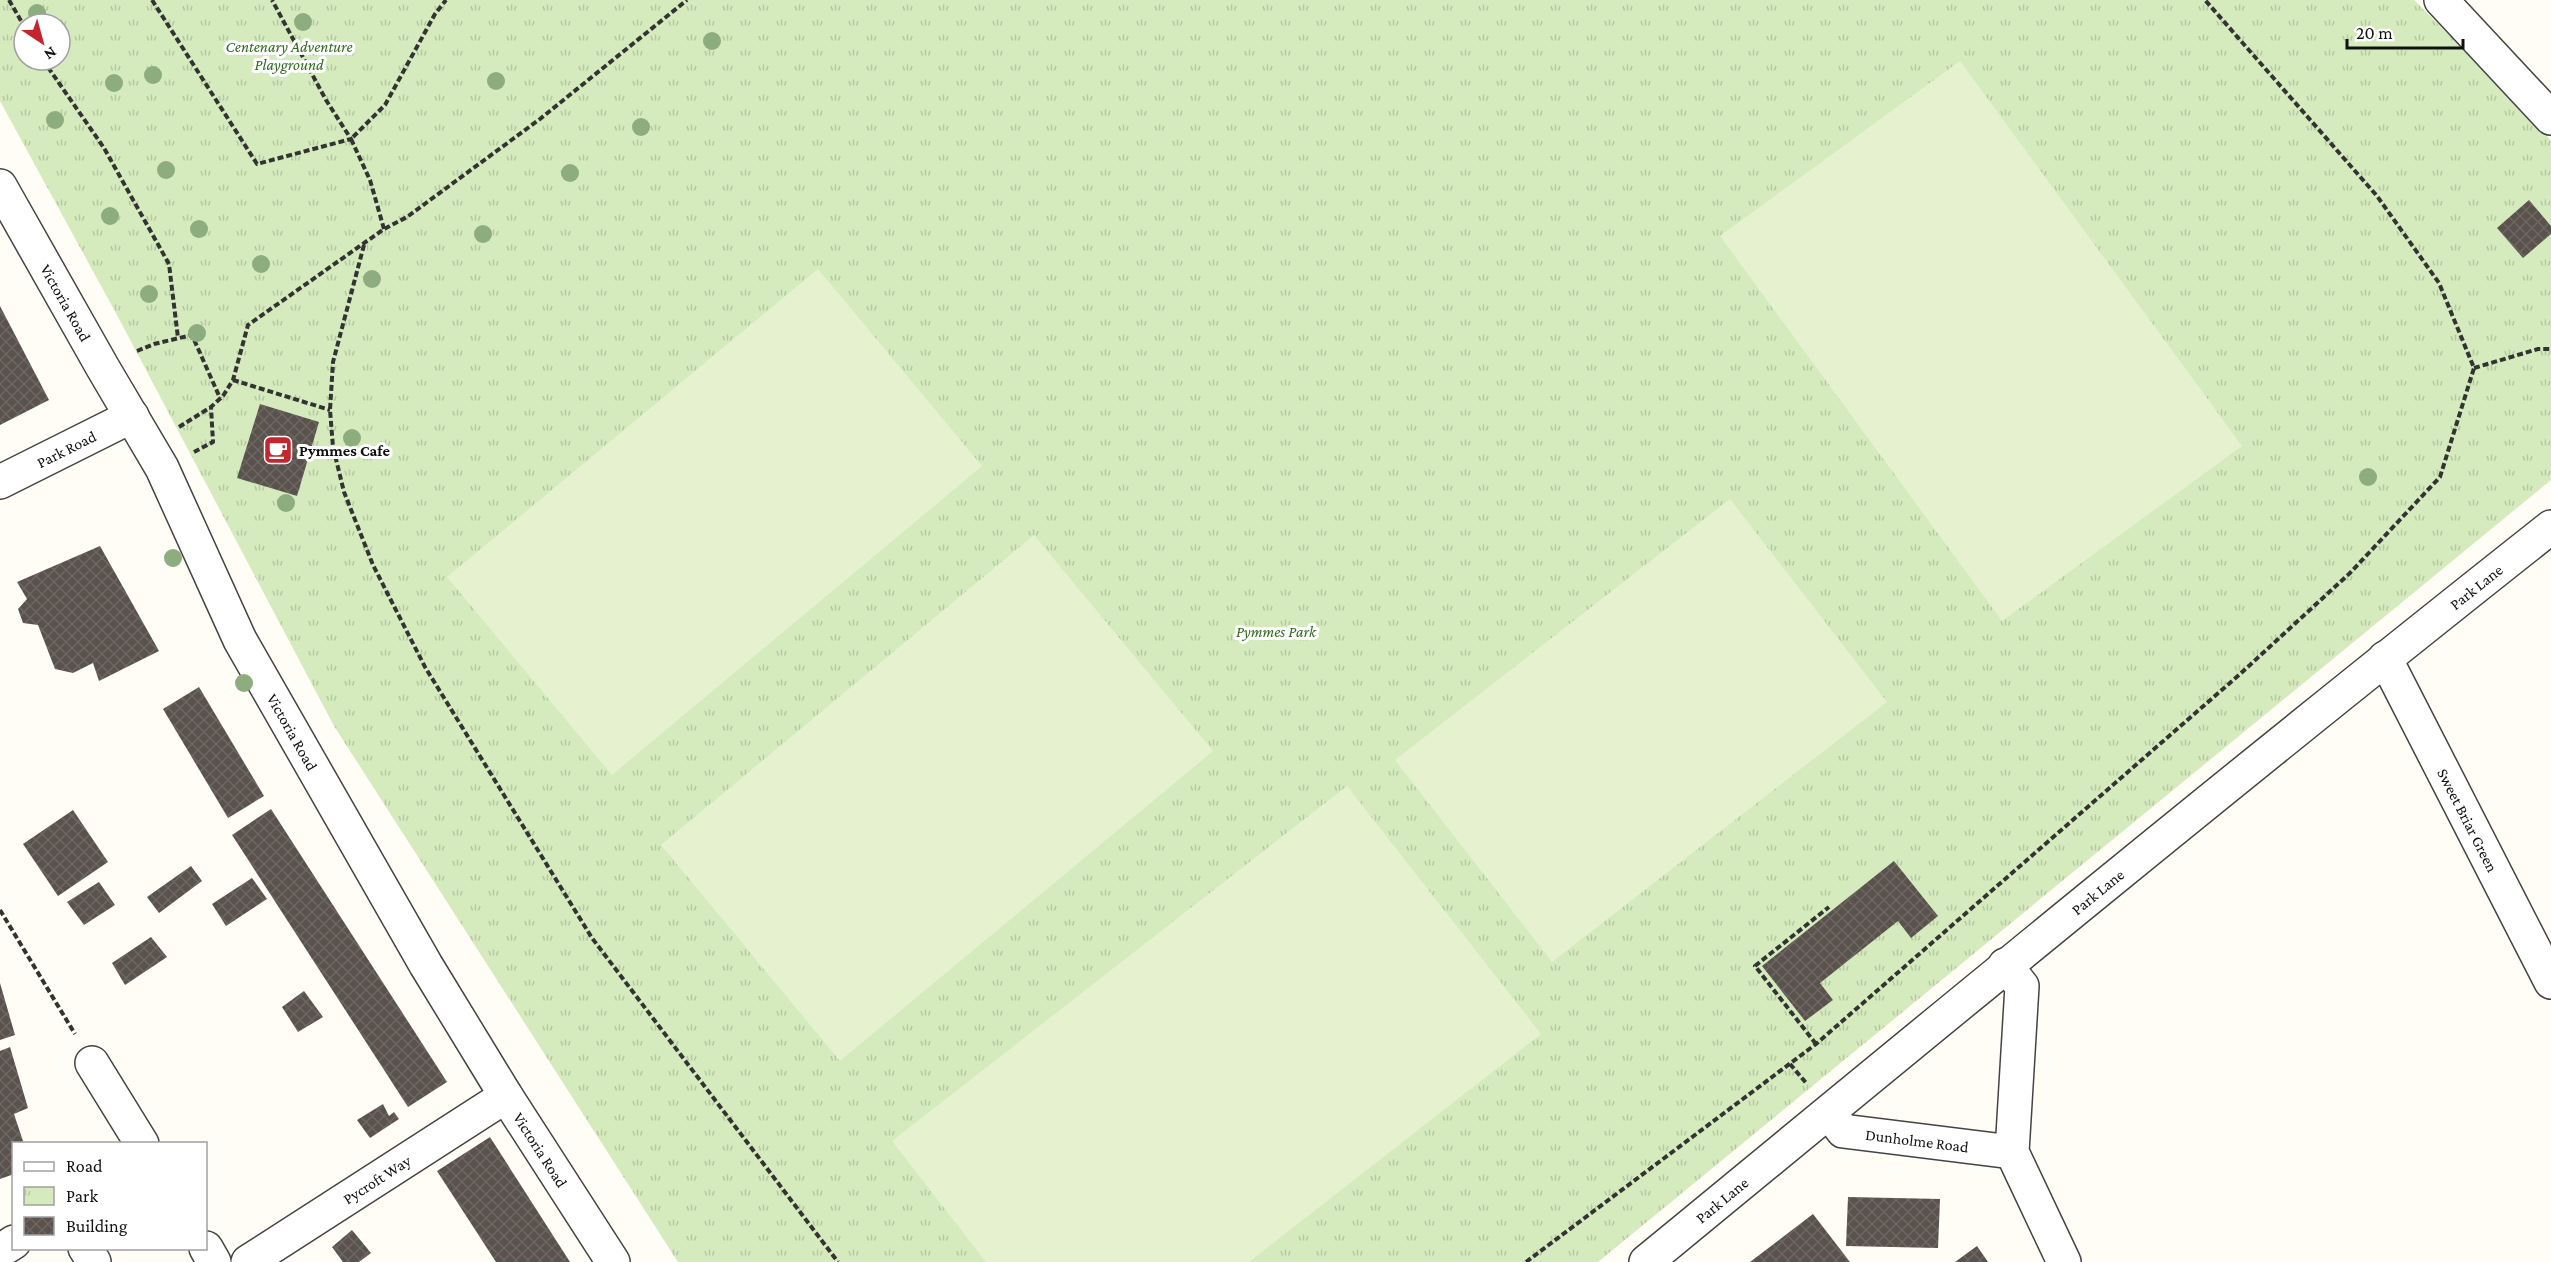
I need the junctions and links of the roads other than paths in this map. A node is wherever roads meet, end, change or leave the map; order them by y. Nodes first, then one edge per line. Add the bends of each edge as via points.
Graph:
1 (2441, 0) edge
2 (2551, 118) edge
3 (0, 186) edge
4 (132, 416) junction
5 (0, 482) edge
6 (2551, 527) edge
7 (2385, 658) junction
8 (2005, 965) junction
9 (2551, 982) edge
10 (92, 1063) road end
11 (506, 1096) junction
12 (1830, 1114) junction
13 (141, 1142) edge
14 (2012, 1152) junction
15 (248, 1262) edge
16 (613, 1262) edge
17 (1646, 1262) edge
18 (2064, 1262) edge

1 - 2 street
3 - 4 street, Victoria Road
4 - 5 street, Park Road
4 - 11 street, Victoria Road via 162,468 240,640 426,965
6 - 7 street, Park Lane
7 - 8 street, Park Lane
7 - 9 street, Sweet Briar Green
8 - 12 street, Park Lane
8 - 14 street via 2022,986
10 - 13 street
11 - 15 street, Pycroft Way
11 - 16 street, Victoria Road
12 - 14 street, Dunholme Road via 1843,1131
12 - 17 street, Park Lane
14 - 18 street

